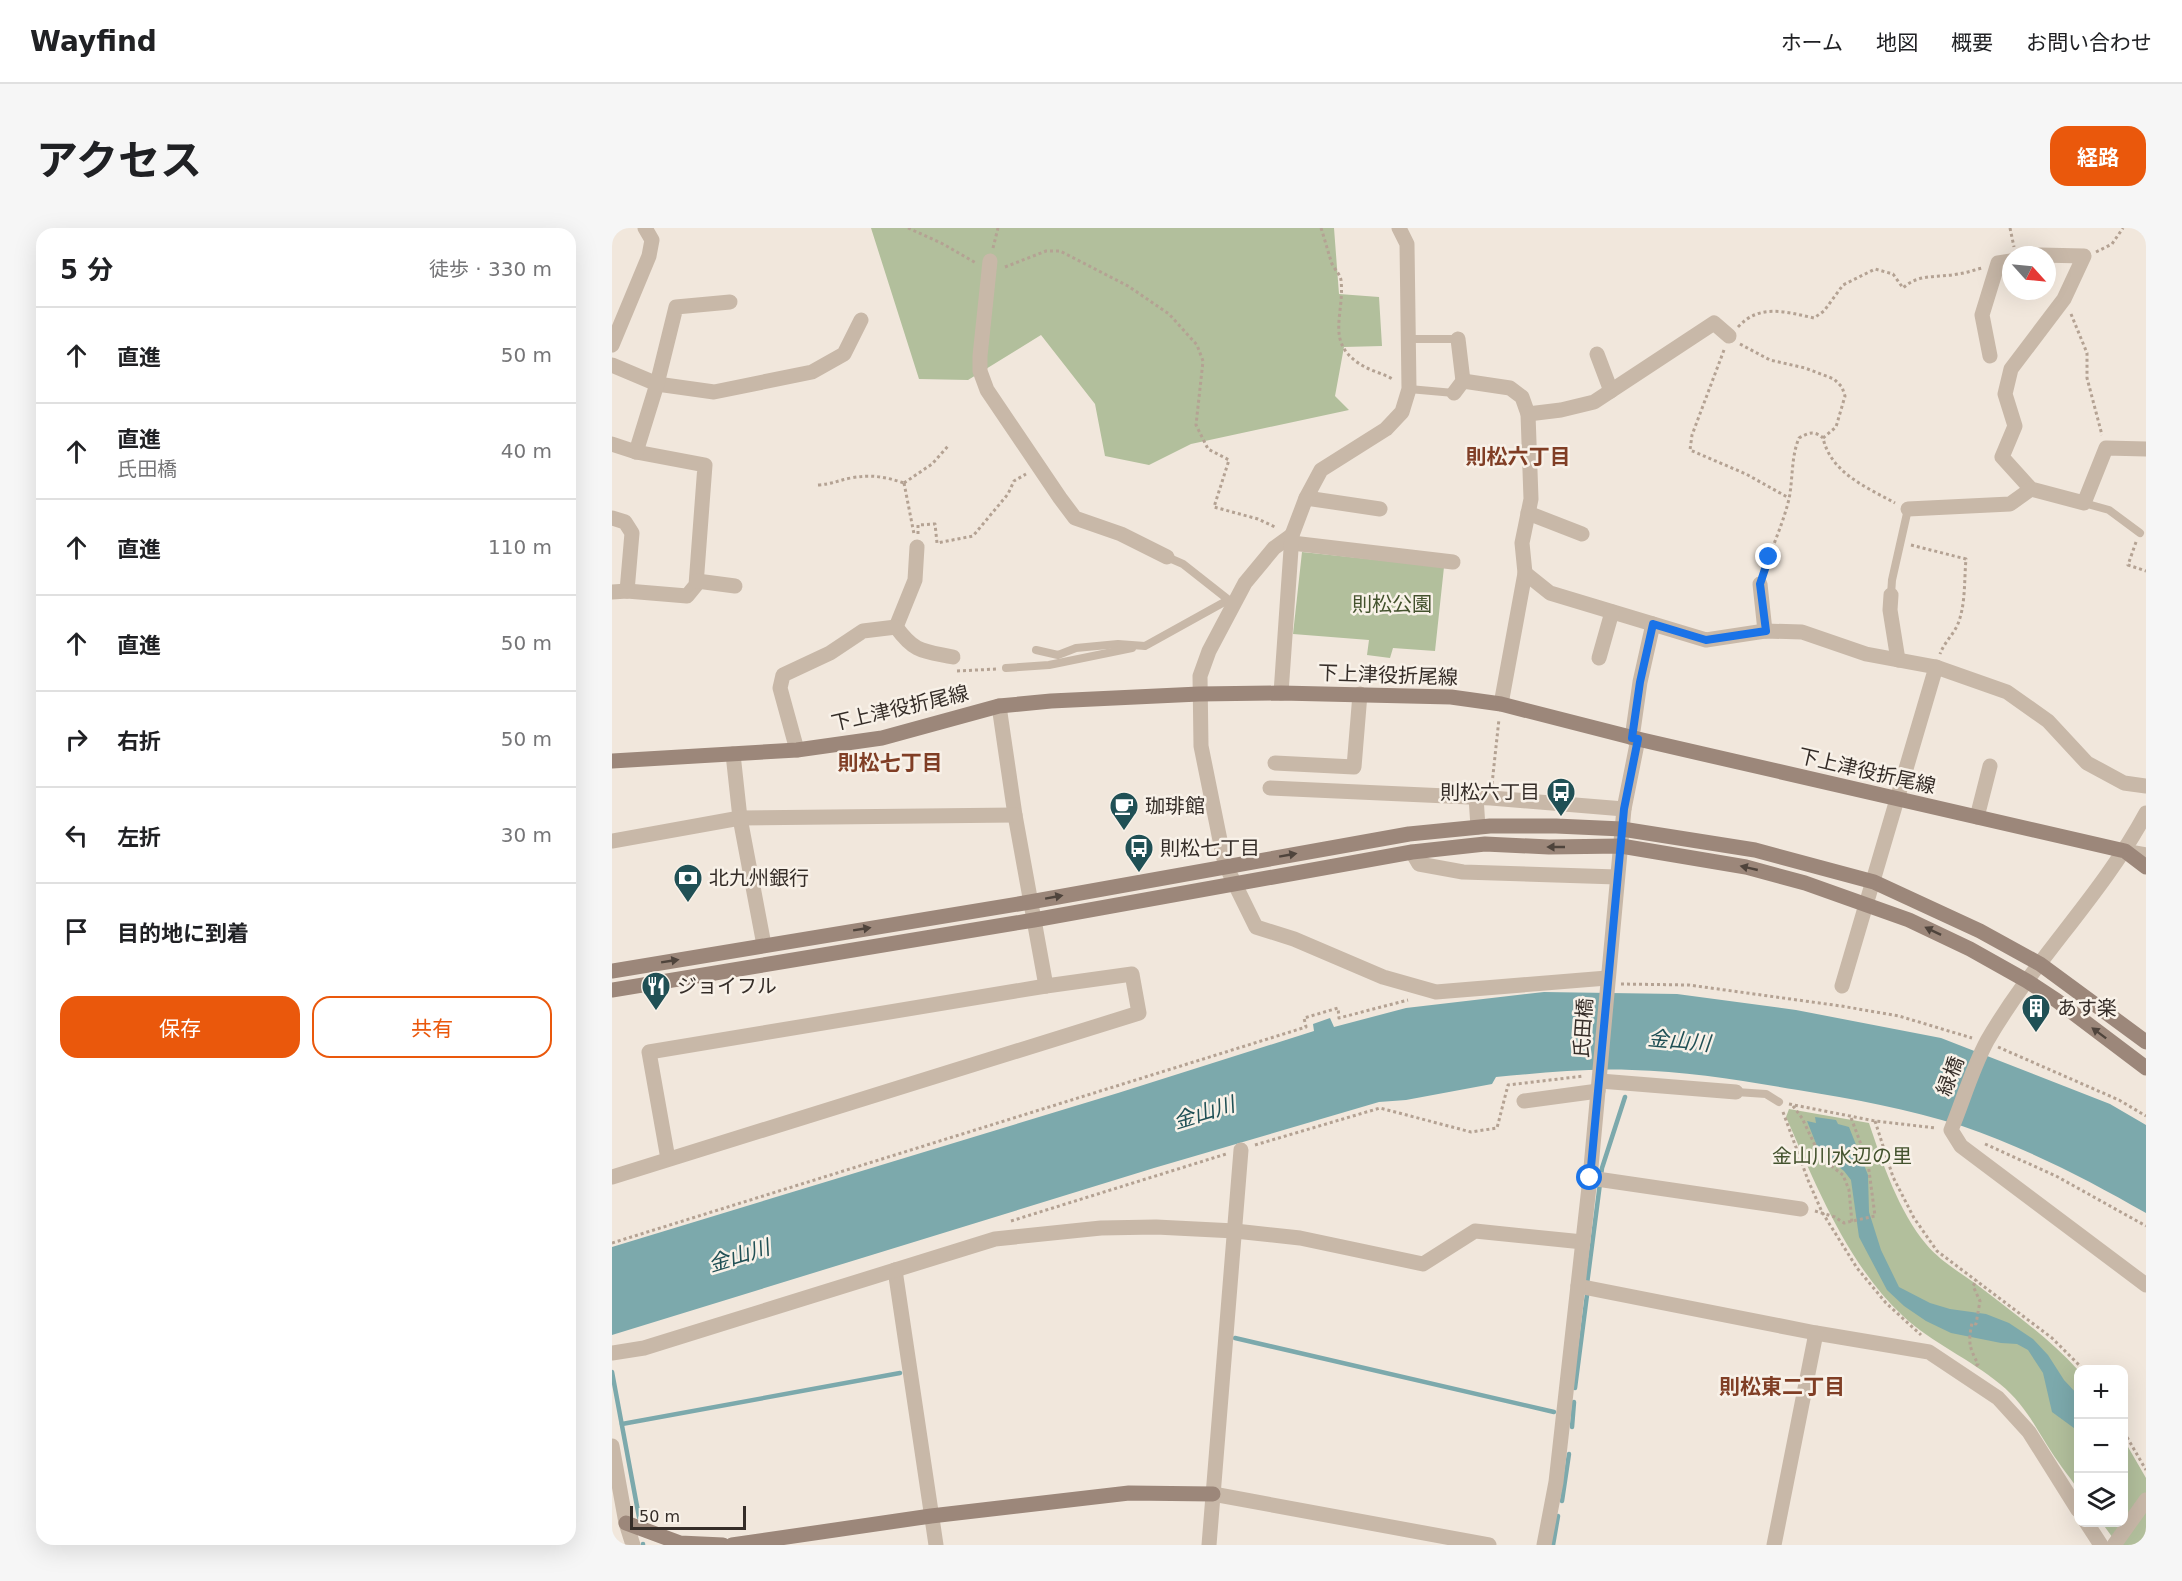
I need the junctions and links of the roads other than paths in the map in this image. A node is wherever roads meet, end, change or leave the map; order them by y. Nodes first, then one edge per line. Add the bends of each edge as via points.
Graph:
1 (645, 228) edge
2 (1399, 228) edge
3 (2056, 255) edge
4 (989, 267) road end
5 (2002, 267) edge
6 (730, 302) dead end
7 (861, 320) dead end
8 (1729, 336) road end
9 (1408, 339) junction
10 (1458, 339) joint
11 (612, 345) edge
12 (1597, 354) dead end
13 (1990, 356) dead end
14 (612, 365) edge
15 (657, 384) junction
16 (1458, 387) junction
17 (1409, 388) junction
18 (1611, 390) junction
19 (1528, 414) junction
20 (612, 444) edge
21 (2146, 449) edge
22 (636, 452) junction
23 (2031, 489) junction
24 (1306, 498) junction
25 (2084, 503) junction
26 (1380, 509) dead end
27 (1908, 509) joint
28 (1528, 513) junction
29 (612, 518) edge
30 (2140, 533) road end
31 (1582, 534) dead end
32 (1292, 539) junction
33 (917, 548) road end
34 (1167, 557) joint
35 (1453, 562) dead end
36 (1525, 573) junction
37 (697, 580) junction
38 (1760, 584) road end
39 (735, 586) dead end
40 (620, 592) edge
41 (1891, 595) joint
42 (1231, 602) junction
43 (1612, 612) junction
44 (1653, 624) junction
45 (896, 627) junction
46 (1766, 631) junction
47 (1145, 645) junction
48 (1036, 650) dead end
49 (953, 657) road end
50 (1599, 658) dead end
51 (1898, 660) junction
52 (1936, 667) junction
53 (1006, 669) road end
54 (1281, 693) junction
55 (1199, 694) junction
56 (1360, 694) junction
57 (999, 706) junction
58 (1500, 709) junction
59 (1635, 738) junction
60 (797, 750) junction
61 (733, 754) junction
62 (612, 761) edge
63 (1275, 763) dead end
64 (1990, 766) dead end
65 (2146, 786) edge
66 (1270, 788) dead end
67 (1483, 797) junction
68 (1896, 799) junction
69 (1624, 809) junction
70 (2146, 813) edge
71 (1015, 815) junction
72 (1977, 817) junction
73 (740, 818) junction
74 (1478, 827) junction
75 (1622, 829) junction
76 (612, 840) edge
77 (1621, 846) junction
78 (2125, 850) junction
79 (1412, 852) junction
80 (2146, 855) edge
81 (1226, 866) junction
82 (2146, 867) edge
83 (1617, 877) junction
84 (1874, 882) junction
85 (1234, 883) junction
86 (1030, 902) junction
87 (1867, 904) junction
88 (1034, 920) junction
89 (764, 945) junction
90 (2040, 964) junction
91 (612, 970) edge
92 (1607, 981) junction
93 (2027, 981) junction
94 (1046, 986) junction
95 (1842, 986) dead end
96 (612, 990) edge
97 (2146, 1042) edge
98 (2146, 1068) edge
99 (1600, 1082) junction
100 (1736, 1092) joint
101 (1524, 1101) dead end
102 (1779, 1102) road end
103 (1241, 1150) road end
104 (668, 1159) junction
105 (612, 1177) edge
106 (1590, 1178) junction
107 (1802, 1209) dead end
108 (1234, 1231) junction
109 (1583, 1242) junction
110 (895, 1270) junction
111 (2146, 1285) edge
112 (1578, 1286) junction
113 (1816, 1333) junction
114 (612, 1353) edge
115 (612, 1446) edge
116 (1213, 1494) junction
117 (2146, 1500) edge
118 (2074, 1502) edge
119 (931, 1516) junction
120 (619, 1521) edge
121 (2089, 1527) edge
122 (633, 1545) edge
123 (723, 1545) edge
124 (732, 1545) edge
125 (936, 1545) edge
126 (1209, 1545) edge
127 (1489, 1545) edge
128 (1544, 1545) edge
129 (1774, 1545) edge
130 (2101, 1545) edge
131 (2114, 1545) edge

1 - 11 street via 652,240 649,255
2 - 9 street via 1407,244
3 - 23 street via 2084,256 2064,299 2011,369 2005,393 2015,426 2002,458
4 - 34 street via 980,371 992,397 1075,518 1121,534
5 - 13 street via 1982,315
6 - 15 street via 676,307
7 - 15 street via 844,354 812,372 714,392
8 - 18 street via 1713,323
9 - 10 lane
9 - 17 street
10 - 16 street
12 - 18 street
14 - 15 street
15 - 22 street
16 - 17 lane
16 - 19 street via 1510,388 1522,397
17 - 24 street via 1402,412 1386,429 1321,470
18 - 19 street via 1594,402
19 - 28 street
20 - 22 street
21 - 25 street via 2106,448
22 - 37 street via 705,465
23 - 25 street
23 - 27 street via 2010,504
24 - 26 street
24 - 32 street
25 - 30 lane via 2109,510
27 - 41 lane
28 - 31 street
28 - 36 street via 1522,543
29 - 40 street via 625,522 632,533
32 - 35 street
32 - 42 street via 1274,548
32 - 54 street
33 - 45 street via 915,580
34 - 42 lane via 1184,564
36 - 43 street via 1550,593
36 - 58 street
37 - 39 street
37 - 40 street via 687,596
38 - 46 street
41 - 51 street
42 - 47 lane
42 - 55 street via 1200,676
43 - 44 street
43 - 50 street
44 - 46 street via 1706,640
44 - 59 street, 氏田橋 via 1640,682
45 - 49 street via 908,644
45 - 60 street via 863,631 830,653 783,675 780,688
46 - 51 street via 1802,632 1866,654
47 - 48 lane via 1076,648 1058,655
47 - 53 lane via 1049,665
51 - 52 street
52 - 65 street via 2007,692 2048,721 2087,763 2124,783
52 - 68 street
54 - 55 street, 下上津役折尾線
54 - 56 street, 下上津役折尾線
55 - 57 street, 下上津役折尾線
55 - 81 street via 1201,746
56 - 58 street, 下上津役折尾線 via 1451,697
56 - 63 street via 1354,767
57 - 60 street, 下上津役折尾線 via 882,738
57 - 71 street
58 - 59 street, 下上津役折尾線
59 - 68 street, 下上津役折尾線
59 - 69 street, 氏田橋
60 - 61 street, 下上津役折尾線
61 - 62 street, 下上津役折尾線
61 - 73 street
64 - 72 street
66 - 67 street
67 - 69 street
67 - 74 street
68 - 72 street, 下上津役折尾線
68 - 84 street
69 - 75 street, 氏田橋
70 - 78 street, 緑橋
71 - 73 street
71 - 86 street
72 - 78 street, 下上津役折尾線
73 - 76 street
73 - 89 street
74 - 75 street
81 -> 74 street via 1408,834
75 - 77 street, 氏田橋
75 - 84 street via 1755,850
77 -> 79 street via 1485,844
77 - 83 street, 氏田橋
87 -> 77 street via 1746,867
78 - 80 street
78 - 82 street, 下上津役折尾線
78 - 90 street, 緑橋
79 - 83 street via 1419,864 1463,872
79 - 85 street
81 - 85 street
86 -> 81 street
83 - 92 street, 氏田橋
84 - 87 street
84 - 90 street via 1980,931
85 - 88 street
85 - 92 street via 1256,927 1383,977 1436,992
86 - 88 street
89 -> 86 street
93 -> 87 street via 1910,920
87 - 95 street
88 - 94 street
88 - 96 street
91 -> 89 street
90 - 93 street, 緑橋
90 - 97 street
92 - 99 street, 氏田橋
98 -> 93 street
93 - 111 street, 緑橋 via 1987,1042 1950,1130 1961,1146
94 - 104 street via 649,1052
94 - 104 street via 1132,974 1139,1013
99 - 100 street
99 - 101 street
99 - 106 street, 氏田橋
100 - 102 lane via 1766,1094
103 - 108 street
104 - 105 street
106 - 107 street
106 - 109 street, 氏田橋
108 - 109 street via 1300,1238 1423,1264 1475,1231
108 - 110 street via 1101,1228 995,1239
108 - 116 street
109 - 112 street, 氏田橋
110 - 114 street via 644,1348
110 - 119 street
112 - 113 street
112 - 128 street, 氏田橋 via 1556,1482
113 - 118 street via 1929,1352 1955,1368 1998,1398 2029,1432
113 - 129 street
115 - 120 street
116 - 119 street via 1129,1493
116 - 126 street
116 - 127 street
117 - 131 street
119 - 124 street
119 - 125 street
120 - 122 street
120 - 123 street via 680,1543
121 - 130 street

